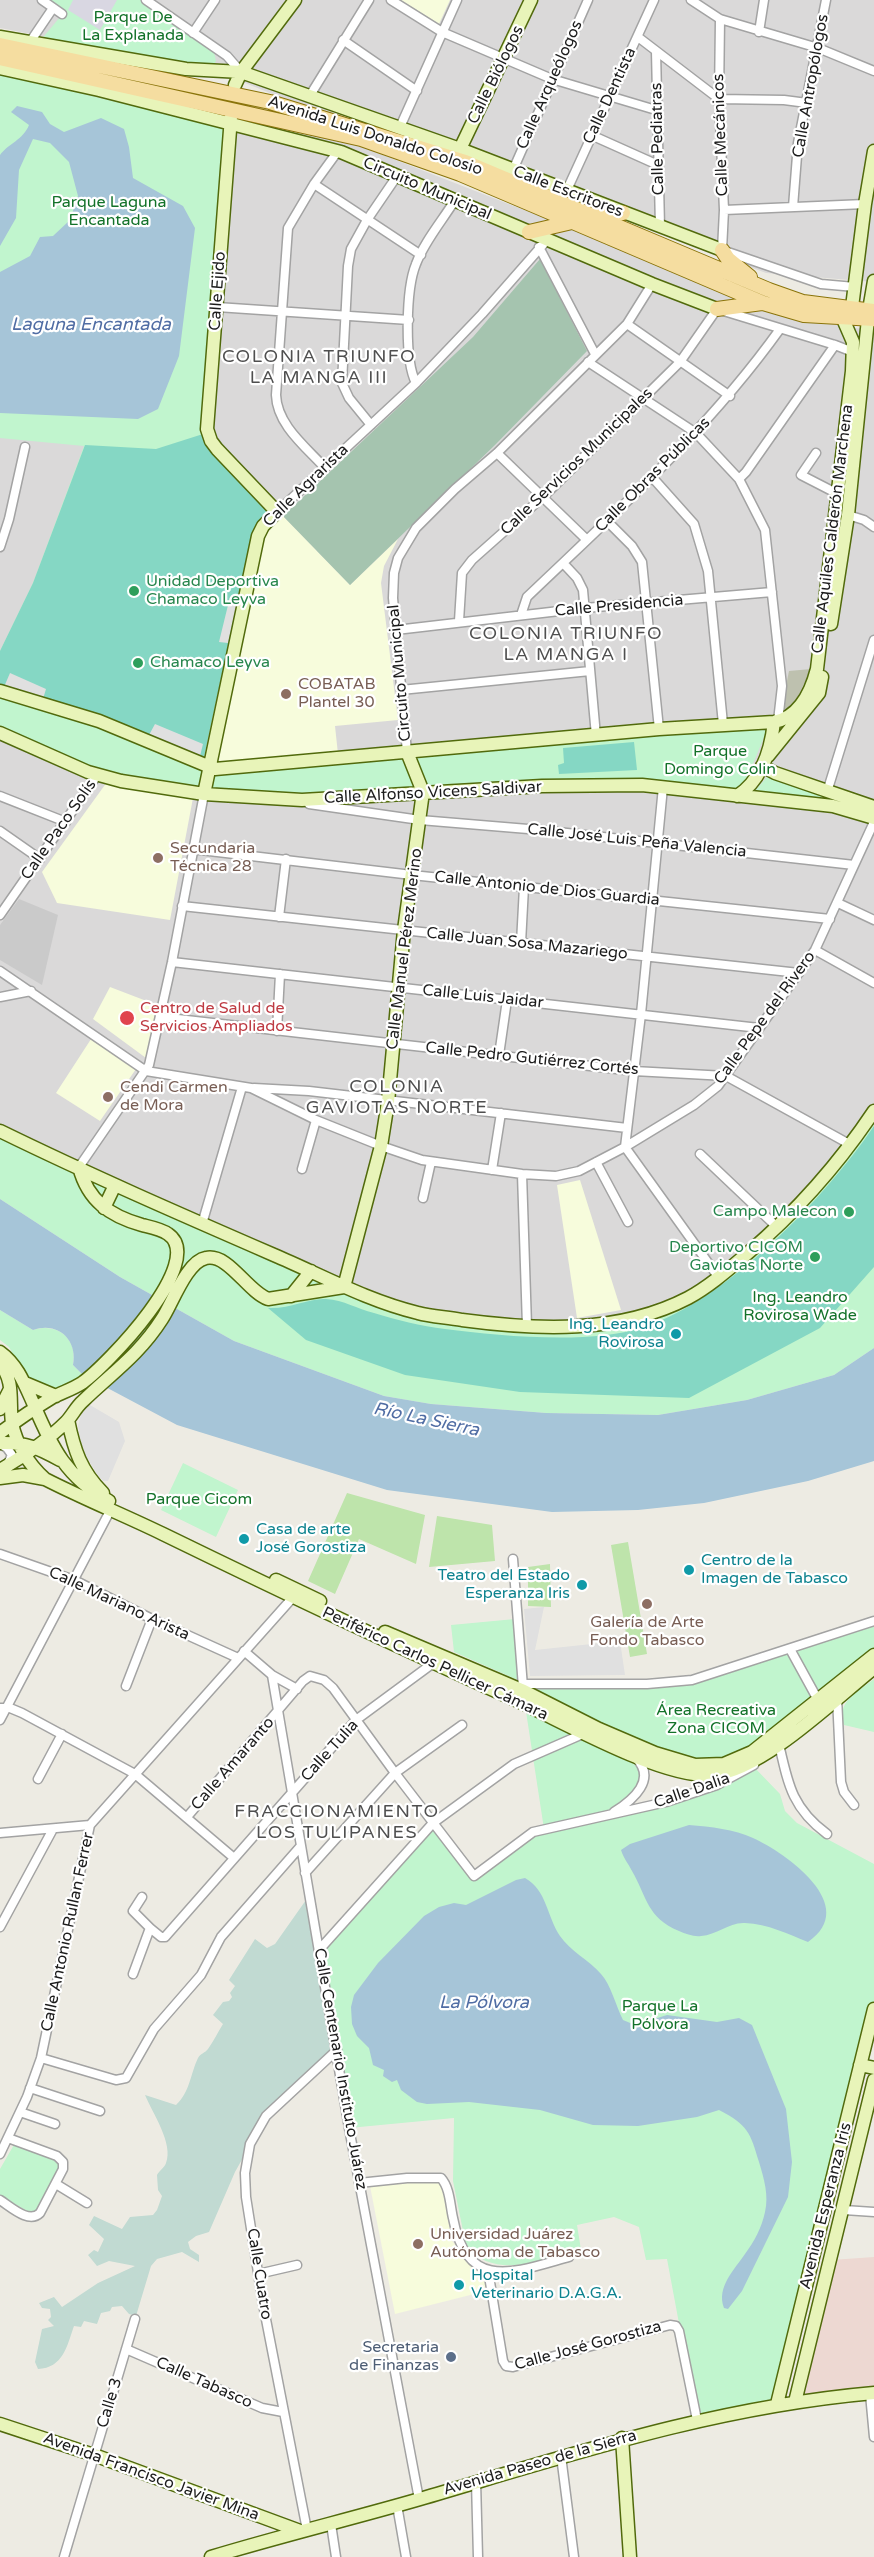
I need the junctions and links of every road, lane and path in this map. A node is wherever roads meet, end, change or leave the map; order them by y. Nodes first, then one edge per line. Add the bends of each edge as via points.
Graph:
1 (42, 0) edge
2 (146, 0) edge
3 (215, 0) edge
4 (295, 0) edge
5 (369, 0) edge
6 (391, 0) edge
7 (457, 0) edge
8 (531, 0) edge
9 (588, 0) edge
10 (654, 0) edge
11 (692, 0) edge
12 (764, 0) edge
13 (826, 0) edge
14 (53, 8) junction
15 (62, 14) dead end
16 (720, 19) junction
17 (442, 32) junction
18 (759, 32) junction
19 (193, 33) junction
20 (638, 37) junction
21 (0, 38) edge
22 (343, 40) junction
23 (30, 42) junction
24 (0, 45) edge
25 (818, 48) junction
26 (656, 51) junction
27 (227, 56) junction
28 (0, 58) edge
29 (505, 59) junction
30 (0, 68) edge
31 (874, 71) edge
32 (222, 72) junction
33 (241, 72) junction
34 (552, 79) junction
35 (235, 86) dead end
36 (417, 91) junction
37 (610, 97) junction
38 (309, 98) junction
39 (719, 99) junction
40 (807, 103) junction
41 (656, 110) junction
42 (230, 119) junction
43 (400, 127) junction
44 (591, 135) junction
45 (460, 149) junction
46 (338, 151) junction
47 (874, 151) edge
48 (658, 165) junction
49 (513, 170) junction
50 (397, 176) junction
51 (314, 184) junction
52 (566, 192) junction
53 (868, 198) edge
54 (455, 200) junction
55 (793, 207) junction
56 (724, 210) junction
57 (623, 213) junction
58 (590, 215) junction
59 (367, 220) junction
60 (572, 222) junction
61 (660, 227) junction
62 (529, 232) junction
63 (543, 244) junction
64 (722, 250) junction
65 (421, 255) junction
66 (874, 281) edge
67 (652, 284) junction
68 (855, 287) junction
69 (766, 296) junction
70 (217, 307) junction
71 (852, 307) junction
72 (717, 309) junction
73 (283, 311) junction
74 (871, 315) edge
75 (346, 316) junction
76 (843, 319) junction
77 (409, 320) junction
78 (627, 324) junction
79 (780, 329) junction
80 (870, 338) edge
81 (835, 345) junction
82 (853, 352) junction
83 (595, 354) junction
84 (588, 362) junction
85 (680, 362) junction
86 (416, 383) junction
87 (730, 396) junction
88 (644, 399) junction
89 (371, 425) junction
90 (696, 433) junction
91 (25, 447) dead end
92 (497, 453) junction
93 (816, 453) dead end
94 (325, 468) junction
95 (652, 477) junction
96 (739, 479) junction
97 (838, 494) junction
98 (544, 496) junction
99 (277, 512) junction
100 (848, 515) junction
101 (607, 521) junction
102 (874, 527) edge
103 (587, 540) junction
104 (0, 547) edge
105 (563, 563) junction
106 (771, 592) junction
107 (710, 597) junction
108 (647, 604) junction
109 (585, 608) junction
110 (521, 615) junction
111 (459, 621) junction
112 (396, 630) junction
113 (874, 640) edge
114 (590, 671) junction
115 (401, 690) junction
116 (0, 692) edge
117 (776, 721) junction
118 (723, 724) junction
119 (659, 729) junction
120 (0, 733) edge
121 (596, 736) junction
122 (407, 752) junction
123 (765, 761) junction
124 (209, 768) junction
125 (98, 774) junction
126 (663, 787) junction
127 (423, 792) junction
128 (827, 792) junction
129 (204, 794) junction
130 (0, 796) edge
131 (736, 796) junction
132 (286, 801) junction
133 (874, 807) edge
134 (420, 820) junction
135 (874, 820) edge
136 (66, 822) junction
137 (0, 831) edge
138 (657, 843) junction
139 (192, 849) junction
140 (40, 859) junction
141 (286, 859) junction
142 (854, 865) junction
143 (412, 875) junction
144 (524, 887) junction
145 (653, 900) junction
146 (3, 903) edge
147 (838, 903) junction
148 (182, 906) junction
149 (0, 915) edge
150 (279, 917) junction
151 (830, 919) junction
152 (874, 920) edge
153 (404, 930) junction
154 (521, 943) junction
155 (815, 950) junction
156 (647, 958) junction
157 (172, 962) junction
158 (0, 971) edge
159 (800, 973) junction
160 (280, 974) junction
161 (874, 983) edge
162 (399, 987) junction
163 (31, 991) junction
164 (0, 997) edge
165 (507, 1000) junction
166 (641, 1014) junction
167 (160, 1017) junction
168 (759, 1028) junction
169 (277, 1031) junction
170 (393, 1044) junction
171 (499, 1055) junction
172 (146, 1071) junction
173 (634, 1071) junction
174 (726, 1076) junction
175 (246, 1087) junction
176 (388, 1102) junction
177 (874, 1111) edge
178 (501, 1113) junction
179 (316, 1119) junction
180 (627, 1128) junction
181 (0, 1131) edge
182 (851, 1145) junction
183 (381, 1146) junction
184 (625, 1147) junction
185 (700, 1154) dead end
186 (431, 1162) junction
187 (596, 1162) junction
188 (79, 1167) junction
189 (302, 1169) dead end
190 (492, 1170) junction
191 (522, 1174) junction
192 (115, 1185) junction
193 (423, 1198) dead end
194 (104, 1208) junction
195 (628, 1222) dead end
196 (202, 1224) junction
197 (778, 1228) junction
198 (312, 1271) junction
199 (719, 1278) junction
200 (344, 1287) junction
201 (291, 1296) junction
202 (527, 1326) junction
203 (0, 1352) edge
204 (0, 1364) edge
205 (25, 1383) junction
206 (11, 1388) junction
207 (56, 1396) junction
208 (0, 1409) edge
209 (36, 1409) junction
210 (68, 1420) junction
211 (12, 1424) junction
212 (0, 1433) edge
213 (49, 1437) junction
214 (19, 1442) junction
215 (0, 1444) edge
216 (36, 1448) junction
217 (26, 1456) junction
218 (60, 1460) junction
219 (4, 1468) edge
220 (0, 1479) edge
221 (45, 1479) junction
222 (111, 1509) junction
223 (132, 1512) junction
224 (0, 1554) edge
225 (513, 1559) dead end
226 (74, 1580) junction
227 (296, 1594) junction
228 (152, 1619) junction
229 (874, 1622) edge
230 (790, 1649) junction
231 (241, 1654) junction
232 (874, 1655) edge
233 (438, 1660) junction
234 (874, 1668) edge
235 (272, 1674) junction
236 (126, 1686) dead end
237 (523, 1688) junction
238 (297, 1689) junction
239 (837, 1697) junction
240 (818, 1700) junction
241 (525, 1705) junction
242 (3, 1708) edge
243 (279, 1712) junction
244 (0, 1720) edge
245 (356, 1720) junction
246 (462, 1725) dead end
247 (585, 1733) junction
248 (62, 1734) junction
249 (779, 1744) junction
250 (629, 1752) junction
251 (768, 1752) junction
252 (395, 1773) junction
253 (135, 1774) junction
254 (38, 1779) dead end
255 (291, 1794) junction
256 (854, 1804) dead end
257 (609, 1816) junction
258 (188, 1817) junction
259 (433, 1823) junction
260 (90, 1826) junction
261 (53, 1829) junction
262 (0, 1833) edge
263 (827, 1834) dead end
264 (300, 1847) junction
265 (234, 1858) junction
266 (305, 1873) junction
267 (142, 1898) dead end
268 (4, 1911) edge
269 (0, 1928) edge
270 (150, 1928) junction
271 (319, 1950) junction
272 (133, 1974) dead end
273 (874, 2009) edge
274 (337, 2050) junction
275 (41, 2058) junction
276 (860, 2065) junction
277 (874, 2068) edge
278 (874, 2080) edge
279 (30, 2088) junction
280 (100, 2111) dead end
281 (20, 2112) junction
282 (54, 2124) dead end
283 (8, 2138) junction
284 (0, 2154) edge
285 (359, 2182) junction
286 (56, 2184) junction
287 (0, 2200) edge
288 (87, 2203) dead end
289 (844, 2210) junction
290 (874, 2212) edge
291 (568, 2257) dead end
292 (297, 2265) dead end
293 (488, 2270) junction
294 (258, 2274) junction
295 (135, 2319) dead end
296 (126, 2349) junction
297 (872, 2394) edge
298 (795, 2402) junction
299 (777, 2404) junction
300 (283, 2412) junction
301 (697, 2420) junction
302 (0, 2424) edge
303 (0, 2432) edge
304 (874, 2437) edge
305 (622, 2438) junction
306 (561, 2456) junction
307 (93, 2458) junction
308 (476, 2481) junction
309 (419, 2499) junction
310 (397, 2505) junction
311 (331, 2524) junction
312 (304, 2530) junction
313 (286, 2535) junction
314 (64, 2557) edge
315 (211, 2557) edge
316 (336, 2557) edge
317 (406, 2557) edge
318 (478, 2557) edge
319 (574, 2557) edge
320 (630, 2557) edge

1 - 14 street
2 - 19 street
3 - 19 street
4 - 33 main road
5 - 22 street
6 - 17 street
7 - 17 street
8 - 29 main road, Calle Biólogos
9 - 34 street, Calle Arqueólogos
10 - 20 street, Calle Dentista
11 - 16 street
12 - 18 street
13 - 25 street, Calle Antropólogos
14 - 15 street
14 - 23 street
16 - 18 street
16 - 39 street, Calle Mecánicos
17 - 29 street
17 - 36 street
18 - 25 street
19 - 27 street
20 - 26 street
20 - 37 street, Calle Dentista
21 - 23 main road, Calle Escritores
22 - 36 street
22 - 38 street
23 - 32 main road, Calle Escritores
24 - 58 main road, Avenida Luis Donaldo Colosio via 270,102 465,162
25 - 31 street
25 - 40 street, Calle Antropólogos
26 - 39 street
26 - 41 street, Calle Pediatras
27 - 32 street
27 - 33 street
28 - 60 main road, Avenida Luis Donaldo Colosio via 361,139 460,174
29 - 34 street
29 - 45 main road, Calle Biólogos
30 - 42 main road
32 - 33 main road, Calle Escritores
33 - 35 main road
33 - 38 main road, Calle Escritores
34 - 37 street
34 - 49 street, Calle Arqueólogos
36 - 43 street
37 - 41 street
37 - 44 street, Calle Dentista
38 - 43 main road, Calle Escritores
39 - 40 street
39 - 56 street, Calle Mecánicos
40 - 55 street, Calle Antropólogos via 798,143
41 - 48 street, Calle Pediatras
42 - 46 main road, Circuito Municipal
42 - 70 main road, Calle Ejido
43 - 45 main road, Calle Escritores
44 - 48 street
44 - 52 street, Calle Dentista
45 - 49 main road, Calle Escritores
46 - 50 main road, Circuito Municipal
46 - 51 street
47 - 53 main road
48 - 61 street, Calle Pediatras
49 - 52 main road, Calle Escritores
50 - 54 main road, Circuito Municipal
50 - 59 street
51 - 59 street
51 - 73 street via 288,228
52 - 57 main road, Calle Escritores
53 - 55 street
53 - 68 main road
54 - 62 main road, Circuito Municipal
54 - 65 street
55 - 56 street
56 - 64 street, Calle Mecánicos
57 - 58 main road
57 - 61 main road, Calle Escritores
58 - 69 main road, Avenida Luis Donaldo Colosio
59 - 65 street
59 - 75 street via 350,254
60 - 62 main road
60 - 69 main road, Avenida Luis Donaldo Colosio
61 - 64 main road, Calle Escritores
62 - 63 main road, Circuito Municipal
63 - 67 main road, Circuito Municipal
63 - 83 street
63 - 86 street, Calle Agrarista
64 - 68 street, Calle Escritores via 821,285
64 - 69 main road
65 - 77 street via 412,275
66 - 74 main road, Calle Aquiles Calderón Marchena
67 - 72 main road, Circuito Municipal
67 - 78 street, Circuito Municipal
68 - 71 main road
69 - 71 main road, Avenida Luis Donaldo Colosio
69 - 72 main road
69 - 76 main road, Avenida Luis Donaldo Colosio via 804,315
70 - 73 street
70 - 99 main road, Calle Ejido via 207,433 217,449
71 - 74 main road, Avenida Luis Donaldo Colosio
72 - 79 street, Circuito Municipal
72 - 85 street, Calle Servicios Municipales
73 - 75 street
73 - 94 street via 278,411
74 - 76 main road, Avenida Luis Donaldo Colosio
74 - 80 main road, Calle Aquiles Calderón Marchena
75 - 77 street
75 - 89 street via 342,383
76 - 82 main road, Calle Aquiles Calderón Marchena
77 - 86 street via 408,357
78 - 83 street, Circuito Municipal
78 - 85 street
79 - 81 street, Circuito Municipal
79 - 87 street, Calle Obras Públicas
80 - 100 main road, Calle Aquiles Calderón Marchena
81 - 82 street, Circuito Municipal
81 - 96 street
82 - 97 main road, Calle Aquiles Calderón Marchena
83 - 84 street, Circuito Municipal
84 - 88 street
84 - 92 street, Circuito Municipal
85 - 87 street
85 - 88 street, Calle Servicios Municipales
86 - 89 street, Calle Agrarista
87 - 90 street, Calle Obras Públicas
88 - 90 street
88 - 98 street, Calle Servicios Municipales
89 - 94 street, Calle Agrarista
90 - 95 street, Calle Obras Públicas
90 - 96 street
91 - 104 street
92 - 98 street
92 - 112 street, Circuito Municipal via 440,503 404,544 394,573
93 - 97 street via 801,475
94 - 99 street, Calle Agrarista
95 - 101 street, Calle Obras Públicas
95 - 107 street via 694,524 708,570
96 - 106 street via 765,530
97 - 117 main road, Calle Aquiles Calderón Marchena via 811,692 791,715
98 - 103 street
98 - 111 street, Calle Servicios Municipales via 462,573
99 - 124 main road, Calle Agrarista via 258,536
100 - 102 street
100 - 123 main road, Calle Aquiles Calderón Marchena via 819,693
101 - 103 street, Calle Obras Públicas
101 - 108 street via 640,557
103 - 105 street, Calle Obras Públicas
105 - 109 street via 581,583
105 - 110 street, Calle Obras Públicas via 527,597
106 - 107 street, Calle Presidencia
106 - 117 street via 782,686
107 - 108 street, Calle Presidencia
107 - 118 street
108 - 109 street, Calle Presidencia
108 - 119 street
109 - 110 street, Calle Presidencia
109 - 114 street
110 - 111 street, Calle Presidencia
111 - 112 street, Calle Presidencia
112 - 115 street, Circuito Municipal
113 - 128 street
114 - 115 street
114 - 121 street
115 - 122 street, Circuito Municipal
116 - 124 main road via 99,721
117 - 118 main road, Circuito Municipal
117 - 123 main road
118 - 119 main road, Circuito Municipal
119 - 121 main road, Circuito Municipal
120 - 125 main road, Calle Alfonso Vicens Saldivar
121 - 122 main road, Circuito Municipal
122 - 124 main road
122 - 127 main road, Calle Manuel Pérez Merino
123 - 128 main road
123 - 131 main road
124 - 129 main road, Calle Agrarista
125 - 129 main road, Calle Alfonso Vicens Saldivar
125 - 136 street, Calle Paco Solís
126 - 127 main road, Calle Alfonso Vicens Saldivar via 577,785
126 - 131 main road, Calle Alfonso Vicens Saldivar
126 - 138 street
127 - 132 main road, Calle Alfonso Vicens Saldivar
127 - 134 main road, Calle Manuel Pérez Merino
128 - 133 main road
129 - 132 main road, Calle Alfonso Vicens Saldivar
129 - 139 street
130 - 136 street
131 - 135 main road, Calle Alfonso Vicens Saldivar via 833,806
132 - 134 street, Calle José Luis Peña Valencia
134 - 138 street, Calle José Luis Peña Valencia
134 - 143 main road, Calle Manuel Pérez Merino
135 - 142 street, Calle Pepe del Rivero
136 - 140 street, Calle Paco Solís
137 - 140 street
138 - 142 street, Calle José Luis Peña Valencia
138 - 145 street
139 - 141 street, Calle Antonio de Dios Guardia
139 - 148 street
140 - 146 street, Calle Paco Solís
141 - 143 street, Calle Antonio de Dios Guardia
141 - 150 street
142 - 147 street, Calle Pepe del Rivero
143 - 144 street, Calle Antonio de Dios Guardia
143 - 153 main road, Calle Manuel Pérez Merino
144 - 145 street, Calle Antonio de Dios Guardia
144 - 154 street
145 - 151 street, Calle Antonio de Dios Guardia
145 - 156 street
146 - 149 street, Calle Paco Solís
147 - 151 street, Calle Pepe del Rivero
147 - 152 street
148 - 150 street, Calle Juan Sosa Mazariego
148 - 157 street
150 - 153 street, Calle Juan Sosa Mazariego
151 - 155 street, Calle Pepe del Rivero
153 - 154 street, Calle Juan Sosa Mazariego
153 - 162 main road, Calle Manuel Pérez Merino
154 - 156 street, Calle Juan Sosa Mazariego
155 - 159 street, Calle Pepe del Rivero
155 - 161 street
156 - 159 street, Calle Juan Sosa Mazariego
156 - 166 street
157 - 160 street, Calle Luis Jaidar
157 - 167 street
158 - 163 street, Calle Pepe del Rivero
159 - 168 street, Calle Pepe del Rivero
160 - 162 street, Calle Luis Jaidar
160 - 169 street
162 - 165 street, Calle Luis Jaidar
162 - 170 main road, Calle Manuel Pérez Merino
163 - 164 street
163 - 172 street, Calle Pepe del Rivero
165 - 166 street, Calle Luis Jaidar
165 - 171 street
166 - 168 street, Calle Luis Jaidar
166 - 173 street
167 - 169 street, Calle Pedro Gutiérrez Cortés
167 - 172 street
168 - 174 street, Calle Pepe del Rivero
169 - 170 street, Calle Pedro Gutiérrez Cortés
170 - 171 street, Calle Pedro Gutiérrez Cortés
170 - 176 main road, Calle Manuel Pérez Merino
171 - 173 street, Calle Pedro Gutiérrez Cortés
172 - 175 street, Calle Pepe del Rivero
172 - 188 street
173 - 174 street, Calle Pedro Gutiérrez Cortés
173 - 180 street
174 - 182 street, Calle Pedro Gutiérrez Cortés
174 - 184 street, Calle Pepe del Rivero via 694,1105
175 - 176 street
175 - 179 street, Calle Pepe del Rivero
175 - 196 street
176 - 178 street
176 - 183 main road, Calle Manuel Pérez Merino
177 - 182 main road
178 - 180 street
178 - 190 street
179 - 183 street, Calle Pepe del Rivero
179 - 189 street
180 - 184 street
181 - 188 main road
182 - 197 main road via 813,1193
183 - 186 street, Calle Pepe del Rivero
183 - 200 main road, Calle Manuel Pérez Merino
184 - 187 street, Calle Pepe del Rivero
184 - 199 street
185 - 197 street
186 - 190 street, Calle Pepe del Rivero
186 - 193 street
187 - 191 street, Calle Pepe del Rivero via 556,1176
187 - 195 street
188 - 192 main road
188 - 194 main road via 87,1190
190 - 191 street, Calle Pepe del Rivero
191 - 202 street
192 - 194 main road
192 - 196 main road
194 - 207 main road via 129,1222 170,1235 177,1251 174,1268 140,1325 105,1364 71,1390
196 - 198 main road
197 - 199 main road
198 - 200 main road
198 - 201 main road
199 - 202 main road via 687,1298 629,1320 560,1328
200 - 201 main road
200 - 202 main road via 418,1313
201 - 210 main road via 262,1297 226,1263 213,1257 199,1260 152,1333
203 - 205 main road, Periférico Carlos Pellicer Cámara
204 - 206 main road
205 - 207 main road
205 - 209 main road, Periférico Carlos Pellicer Cámara
206 - 208 main road
206 - 211 main road, Periférico Carlos Pellicer Cámara
207 - 209 main road
209 - 211 main road
209 - 213 main road, Periférico Carlos Pellicer Cámara
210 - 213 main road
210 - 223 main road via 76,1456 86,1474 103,1492
211 - 212 main road
211 - 214 main road, Periférico Carlos Pellicer Cámara
213 - 216 main road
213 - 218 main road, Periférico Carlos Pellicer Cámara
214 - 215 main road
214 - 216 main road
214 - 217 main road, Periférico Carlos Pellicer Cámara
215 - 219 street via 12,1455
216 - 217 main road
216 - 218 main road
217 - 219 main road
217 - 221 main road, Periférico Carlos Pellicer Cámara
218 - 223 main road, Periférico Carlos Pellicer Cámara via 84,1486
220 - 221 main road via 23,1475
221 - 222 main road, Periférico Carlos Pellicer Cámara
222 - 226 street
222 - 227 main road, Periférico Carlos Pellicer Cámara
223 - 227 main road, Periférico Carlos Pellicer Cámara
224 - 226 street, Calle Mariano Arista
225 - 237 street
226 - 228 street, Calle Mariano Arista
226 - 242 street
227 - 231 street, Calle Antonio Rullan Ferrer
227 - 233 main road, Periférico Carlos Pellicer Cámara via 392,1635
228 - 231 street, Calle Mariano Arista
228 - 236 street
229 - 230 street
230 - 237 street via 683,1681
230 - 240 street
231 - 235 street
231 - 253 street, Calle Antonio Rullan Ferrer
232 - 240 main road, Periférico Carlos Pellicer Cámara
233 - 237 main road, Periférico Carlos Pellicer Cámara
233 - 241 main road, Periférico Carlos Pellicer Cámara
233 - 245 street, Calle Tulia
234 - 239 main road, Periférico Carlos Pellicer Cámara
235 - 238 street
235 - 243 street, Calle Centenario Instituto Juárez
237 - 240 main road, Periférico Carlos Pellicer Cámara via 599,1729 677,1761 702,1765 724,1764 752,1752
237 - 241 street
238 - 243 street, Calle Amaranto
238 - 245 street via 309,1677 324,1680
239 - 249 main road, Periférico Carlos Pellicer Cámara
239 - 256 street via 841,1782
241 - 247 main road, Periférico Carlos Pellicer Cámara
242 - 244 street
242 - 248 street via 13,1709
243 - 255 street, Calle Centenario Instituto Juárez
243 - 258 street, Calle Amaranto
245 - 252 street
245 - 255 street, Calle Tulia
246 - 252 street
247 - 250 main road, Periférico Carlos Pellicer Cámara
247 - 259 street via 514,1764
248 - 253 street
248 - 254 street
249 - 251 main road, Periférico Carlos Pellicer Cámara
249 - 263 street via 795,1801 809,1820
250 - 251 main road, Periférico Carlos Pellicer Cámara via 672,1770 705,1775 732,1771
250 - 257 street, Calle Dalia via 642,1765 643,1785
251 - 257 street, Calle Dalia via 747,1770 717,1785
252 - 259 street
252 - 266 street
253 - 258 street
253 - 260 street, Calle Antonio Rullan Ferrer
255 - 264 street, Calle Centenario Instituto Juárez
255 - 265 street, Calle Tulia
257 - 259 street, Calle Dalia via 530,1834 474,1876
258 - 265 street
259 - 271 street
260 - 261 street
260 - 275 street, Calle Antonio Rullan Ferrer
261 - 262 street
261 - 268 street
264 - 266 street, Calle Centenario Instituto Juárez
264 - 275 street via 221,1937 201,1975 154,2029 126,2078 116,2080
265 - 270 street, Calle Tulia via 165,1937
266 - 271 street, Calle Centenario Instituto Juárez
267 - 270 street via 133,1911
268 - 269 street
270 - 272 street
271 - 274 street, Calle Centenario Instituto Juárez
273 - 276 main road, Avenida Esperanza Iris
274 - 285 street, Calle Centenario Instituto Juárez
274 - 294 street, Calle Cuatro via 266,2116 250,2144 245,2185
275 - 279 street, Calle Antonio Rullan Ferrer
276 - 277 main road
276 - 299 main road, Avenida Esperanza Iris
278 - 289 main road, Avenida Esperanza Iris
279 - 280 street
279 - 281 street, Calle Antonio Rullan Ferrer
281 - 282 street
281 - 283 street, Calle Antonio Rullan Ferrer
283 - 284 street, Calle Antonio Rullan Ferrer
283 - 286 street via 60,2159 63,2169
285 - 293 street via 441,2178 447,2187 459,2242 472,2259
285 - 309 street, Calle Centenario Instituto Juárez
286 - 287 street via 34,2217 29,2218
286 - 288 street
289 - 290 street
289 - 298 main road, Avenida Esperanza Iris
291 - 293 street via 512,2272
292 - 294 street
293 - 301 street, Calle José Gorostiza via 503,2361 508,2367 676,2326
294 - 300 street, Calle Cuatro
295 - 296 street, Calle 3
296 - 300 street, Calle Tabasco via 262,2408
296 - 307 street, Calle 3
297 - 298 main road, Avenida Paseo de la Sierra
297 - 304 street
298 - 299 main road, Avenida Paseo de la Sierra
299 - 301 main road, Avenida Paseo de la Sierra
300 - 312 street, Calle Cuatro
301 - 305 main road, Avenida Paseo de la Sierra
302 - 307 main road, Avenida Francisco Javier Mina
303 - 307 main road, Avenida Francisco Javier Mina
305 - 306 main road, Avenida Paseo de la Sierra
305 - 320 main road
306 - 308 main road, Avenida Paseo de la Sierra
306 - 319 street
307 - 312 main road, Avenida Francisco Javier Mina
307 - 313 main road, Avenida Francisco Javier Mina
307 - 314 street, Calle 3
308 - 309 main road, Avenida Paseo de la Sierra
308 - 318 street
309 - 310 main road, Avenida Paseo de la Sierra
310 - 311 main road, Avenida Paseo de la Sierra
310 - 317 street
311 - 312 main road, Avenida Paseo de la Sierra
311 - 316 street
312 - 313 main road, Avenida Paseo de la Sierra
313 - 315 main road, Avenida Paseo de la Sierra

